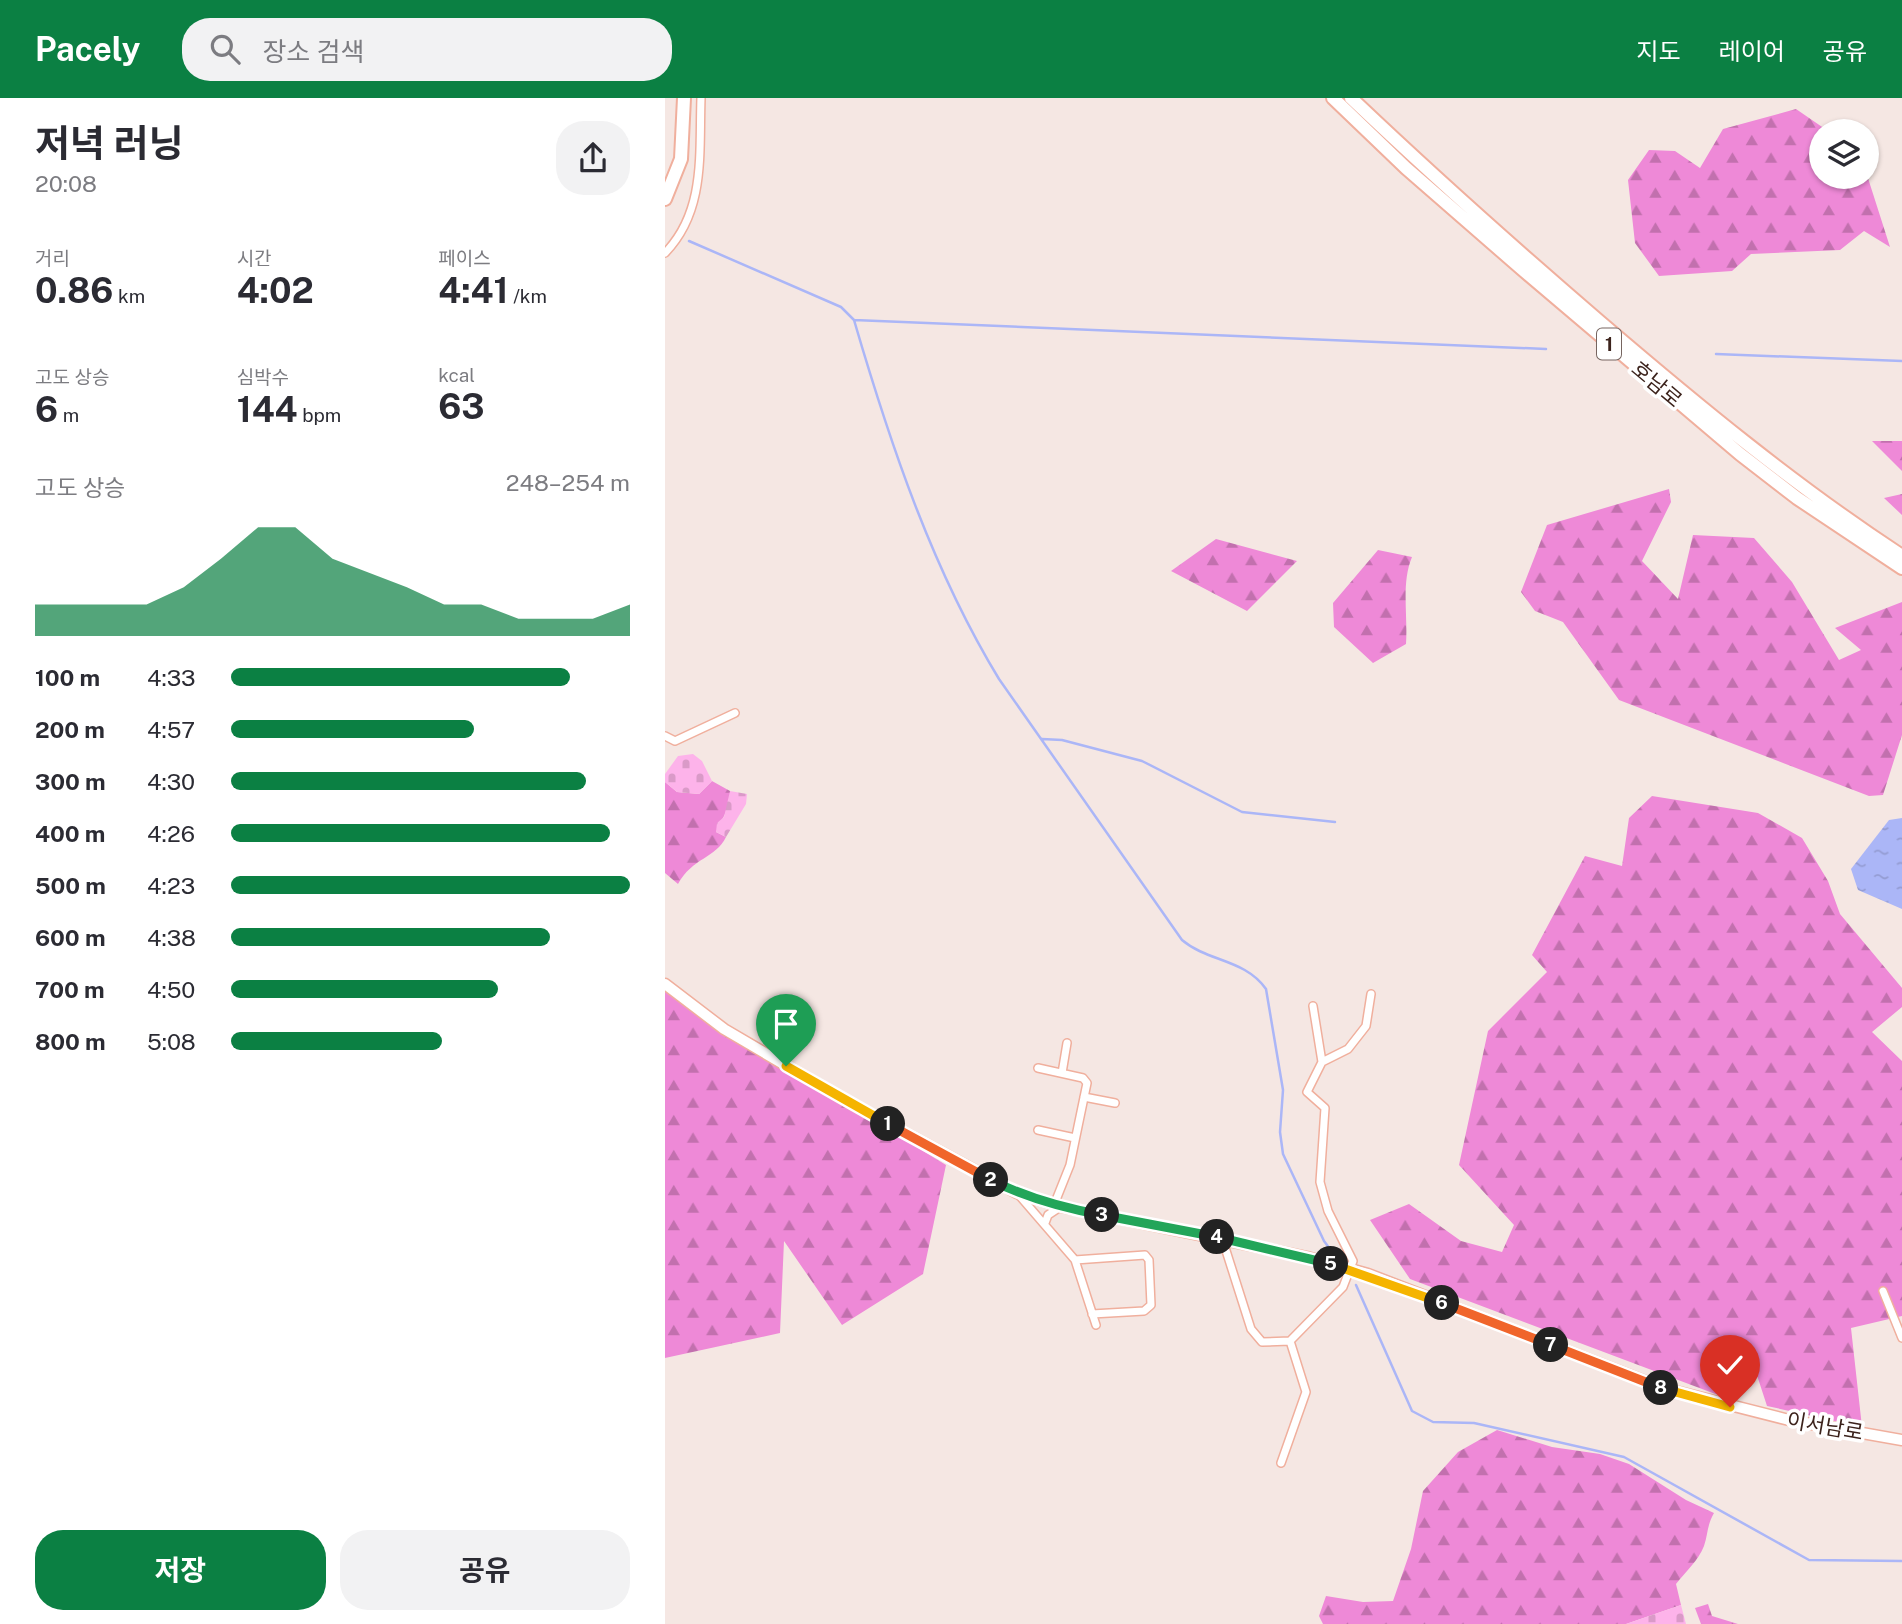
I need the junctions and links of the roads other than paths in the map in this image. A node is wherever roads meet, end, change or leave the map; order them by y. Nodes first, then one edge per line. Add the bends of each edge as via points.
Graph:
1 (684, 98) edge
2 (701, 98) edge
3 (1333, 98) edge
4 (1351, 98) edge
5 (665, 199) edge
6 (665, 253) edge
7 (1902, 556) edge
8 (1902, 568) edge
9 (735, 713) dead end
10 (665, 736) edge
11 (665, 984) edge
12 (1371, 994) dead end
13 (1313, 1006) dead end
14 (1067, 1044) dead end
15 (1322, 1062) junction
16 (1038, 1068) dead end
17 (1062, 1073) junction
18 (1084, 1097) junction
19 (1115, 1103) dead end
20 (1038, 1130) dead end
21 (1075, 1138) junction
22 (1017, 1194) junction
23 (1057, 1206) junction
24 (1045, 1223) junction
25 (1222, 1238) junction
26 (1075, 1260) junction
27 (1349, 1269) junction
28 (1883, 1291) dead end
29 (1092, 1314) junction
30 (1096, 1325) dead end
31 (1902, 1338) edge
32 (1290, 1341) junction
33 (1902, 1440) edge
34 (1281, 1463) dead end

1 - 5 highway via 681,159
2 - 6 street via 698,192 689,219
3 - 8 highway, 호남로 / 1 via 1493,244 1740,454
4 - 7 highway, 호남로 / 1 via 1527,259 1727,428
9 - 10 street via 675,741
11 - 22 main road, 이서남로 via 724,1030
12 - 15 street via 1366,1026 1348,1049
13 - 15 street
14 - 17 street
15 - 27 street via 1307,1091 1325,1108 1320,1182 1328,1211 1353,1261
16 - 17 street
17 - 18 street via 1083,1078 1087,1083
18 - 19 street
18 - 21 street
20 - 21 street
21 - 23 street
22 - 23 main road, 이서남로
22 - 24 street
23 - 24 street
23 - 25 main road, 이서남로
24 - 26 street
25 - 27 main road, 이서남로
25 - 32 street via 1251,1329 1262,1342
26 - 29 street
26 - 29 street via 1145,1255 1149,1260 1151,1305 1144,1311
27 - 32 street via 1343,1287
27 - 33 main road, 이서남로 via 1663,1388 1789,1420
28 - 31 street
29 - 30 street
32 - 34 street via 1306,1392

